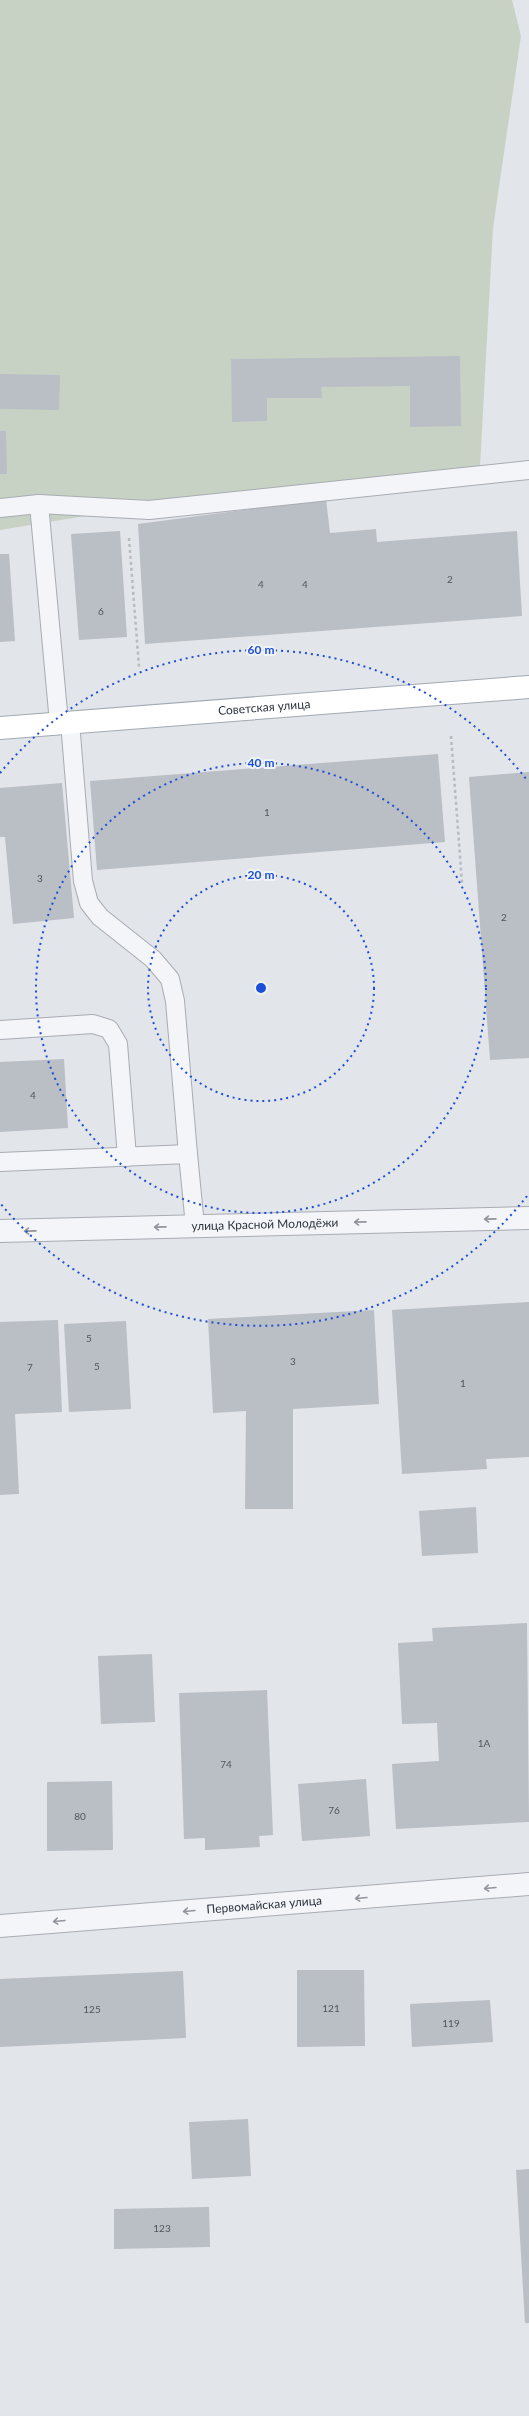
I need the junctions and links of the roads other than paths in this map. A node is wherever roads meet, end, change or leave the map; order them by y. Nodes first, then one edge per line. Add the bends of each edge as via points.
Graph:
1 (529, 470) edge
2 (39, 504) junction
3 (0, 508) edge
4 (529, 687) edge
5 (65, 723) junction
6 (0, 728) edge
7 (0, 1030) edge
8 (188, 1154) junction
9 (127, 1157) junction
10 (0, 1162) edge
11 (529, 1218) edge
12 (194, 1226) junction
13 (0, 1231) edge
14 (529, 1884) edge
15 (0, 1926) edge

1 - 2 lane via 148,510
2 - 3 lane
2 - 5 lane
4 - 5 main road, Советская улица
5 - 6 main road, Советская улица
5 - 8 lane via 83,881 89,903 100,917 153,959 170,979
7 - 9 lane via 93,1024 110,1029 118,1044
8 - 9 lane
8 - 12 lane
9 - 10 lane
11 -> 12 street, улица Красной Молодёжи
12 -> 13 street, улица Красной Молодёжи
14 -> 15 street, Первомайская улица

